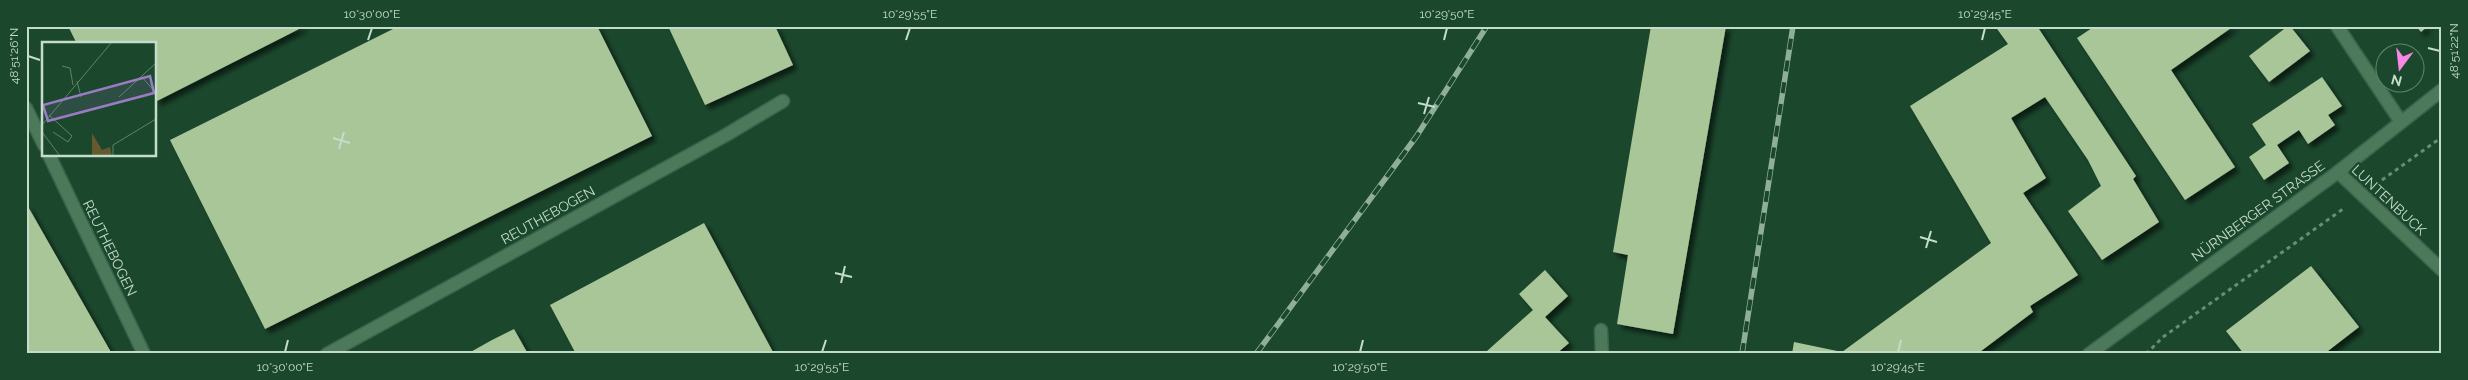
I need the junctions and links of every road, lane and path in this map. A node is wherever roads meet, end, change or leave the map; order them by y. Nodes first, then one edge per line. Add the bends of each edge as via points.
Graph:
1 (2337, 26) edge
2 (2442, 90) edge
3 (783, 102) dead end
4 (26, 108) edge
5 (2401, 122) junction
6 (2442, 137) edge
7 (42, 141) edge
8 (49, 156) edge
9 (2338, 172) junction
10 (2362, 195) junction
11 (2442, 270) edge
12 (1601, 330) dead end
13 (144, 354) edge
14 (326, 354) edge
15 (1602, 354) edge
16 (2089, 354) edge
17 (2146, 354) edge

1 - 5 street
2 - 5 street, NÜRNBERGER STRASSE
3 - 14 street, REUTHEBOGEN
4 - 7 street
5 - 9 street, NÜRNBERGER STRASSE
6 - 10 path
8 - 13 street, REUTHEBOGEN
9 - 10 street, LUNTENBUCK
9 - 16 street, NÜRNBERGER STRASSE
10 - 11 street, LUNTENBUCK
10 - 17 path via 2163,337
12 - 15 street

